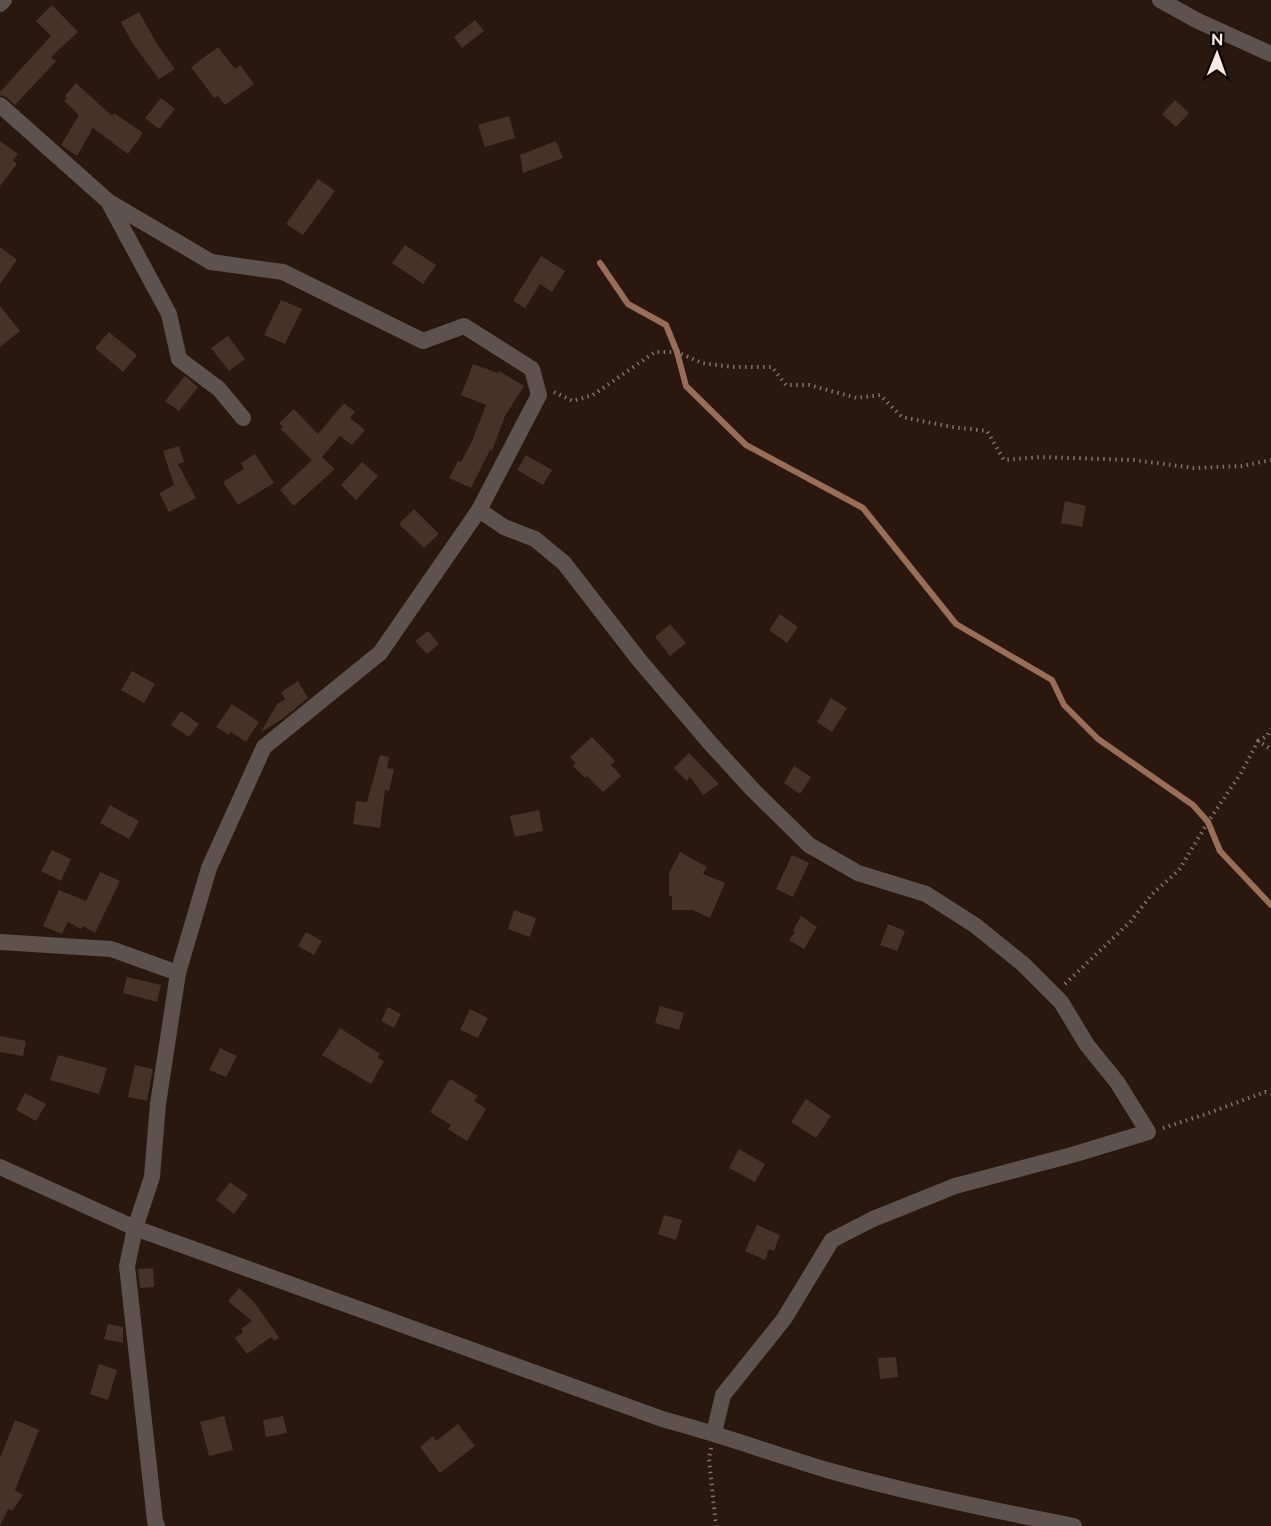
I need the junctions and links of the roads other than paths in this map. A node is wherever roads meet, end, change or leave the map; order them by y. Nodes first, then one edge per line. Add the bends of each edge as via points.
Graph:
1 (4, 0) edge
2 (1160, 0) edge
3 (0, 4) edge
4 (1271, 54) edge
5 (0, 105) edge
6 (109, 202) junction
7 (243, 418) dead end
8 (479, 510) junction
9 (0, 942) edge
10 (178, 973) junction
11 (0, 1167) edge
12 (135, 1228) junction
13 (714, 1433) junction
14 (157, 1526) edge
15 (1074, 1526) edge

1 - 3 street
2 - 4 street
5 - 6 street
6 - 7 street via 169,314 179,359 219,389
6 - 8 street via 211,262 283,272 423,341 464,326 532,369 539,395
8 - 10 street via 380,653 264,747 209,868
8 - 13 street via 504,527 535,539 564,563 710,743 809,845 858,873 926,894 1023,964 1061,1002 1148,1132 955,1186 873,1218 832,1240 784,1319 723,1395
9 - 10 street via 111,949
10 - 12 street via 158,1104 152,1177
11 - 12 street
12 - 13 street via 665,1420
12 - 14 street via 127,1266
13 - 15 street via 828,1470

